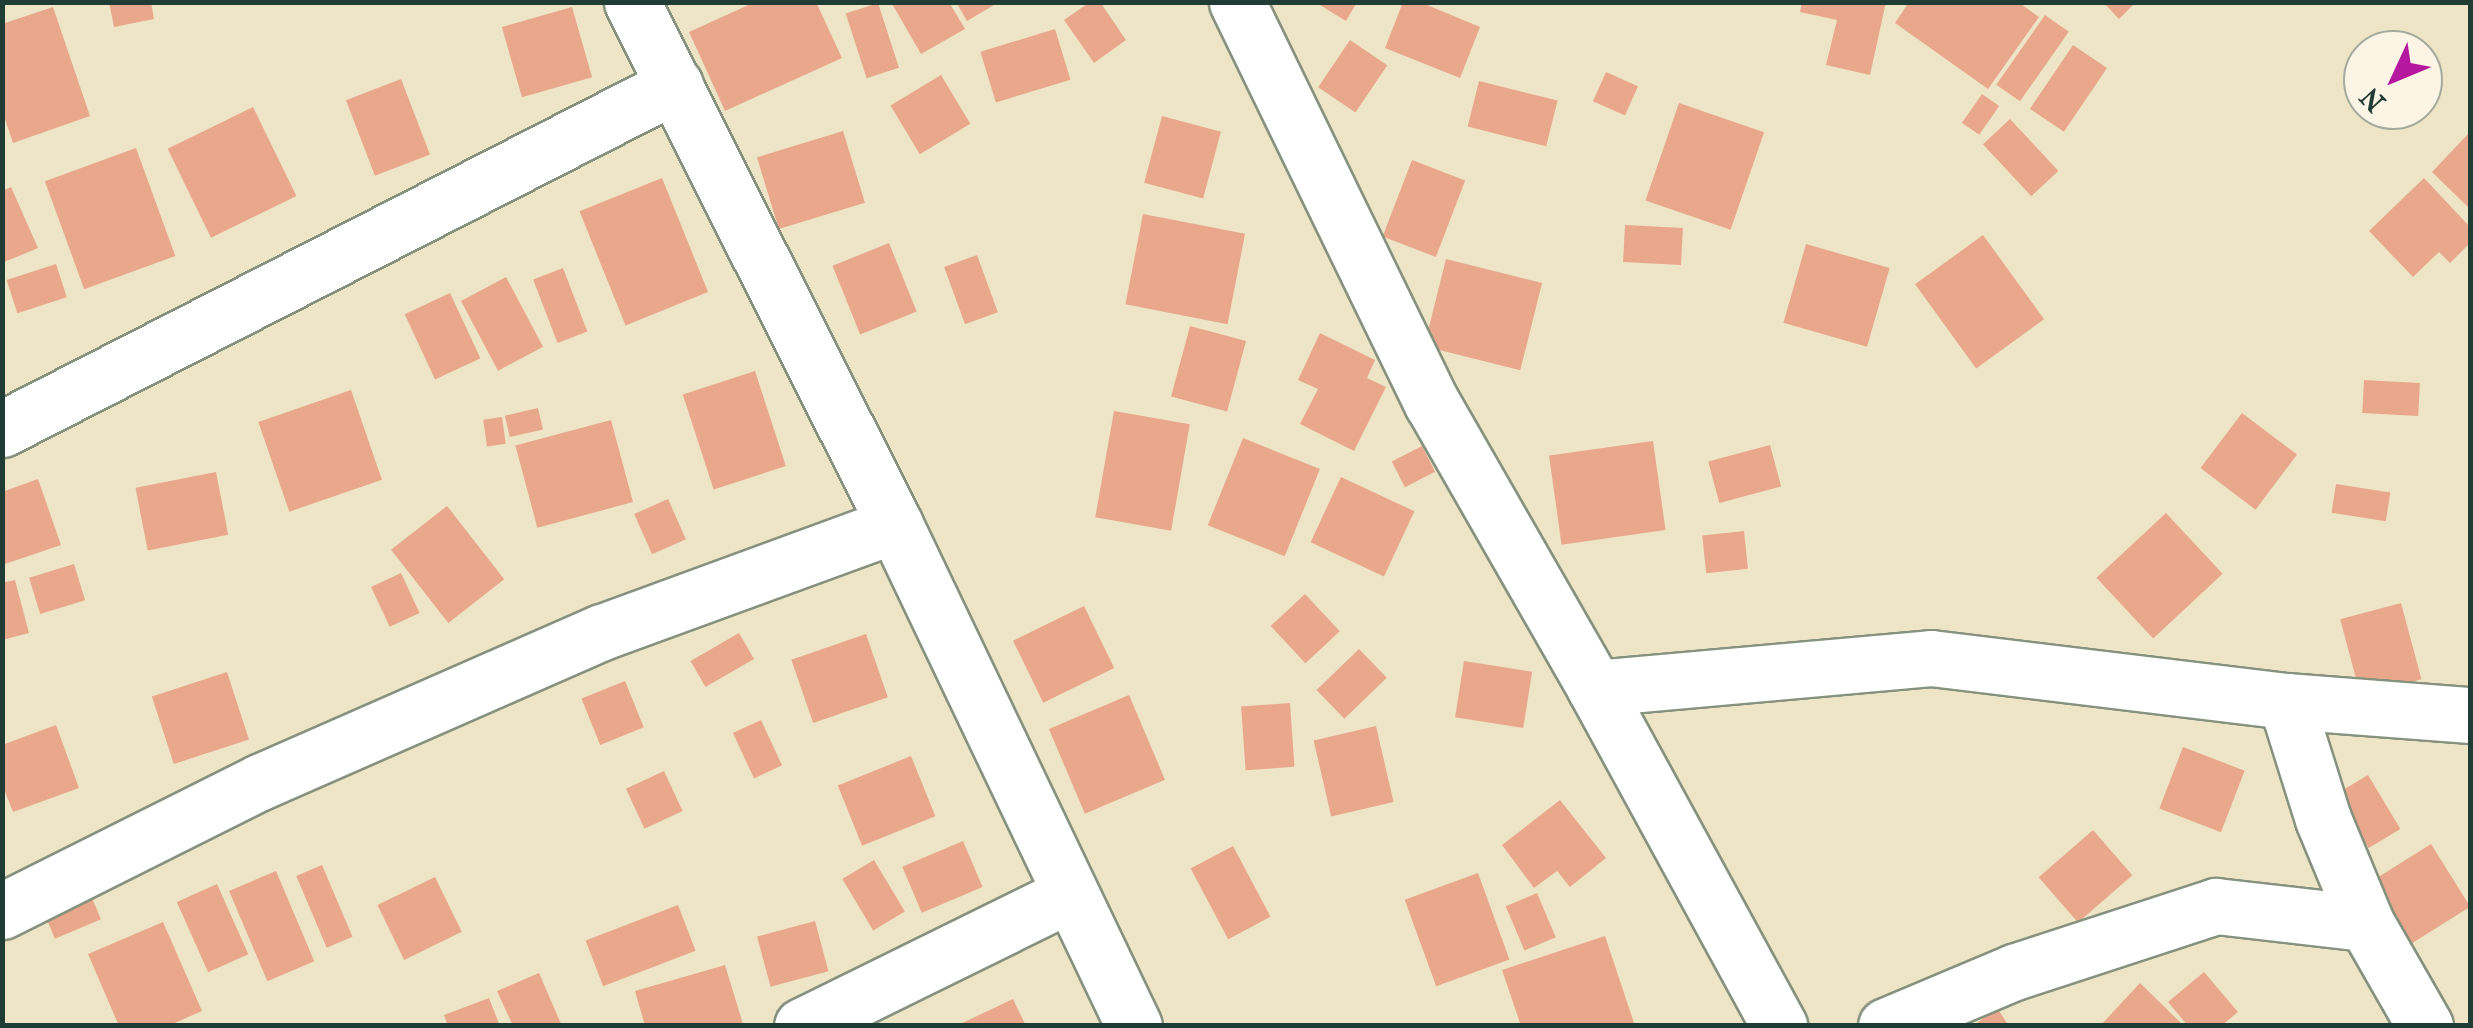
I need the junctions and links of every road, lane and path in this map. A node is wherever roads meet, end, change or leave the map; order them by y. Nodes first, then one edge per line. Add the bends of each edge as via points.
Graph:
1 (632, 2) edge
2 (1237, 2) edge
3 (675, 85) junction
4 (2, 429) edge
5 (895, 525) junction
6 (1595, 688) junction
7 (2286, 701) junction
8 (2470, 714) edge
9 (1068, 895) junction
10 (2, 911) edge
11 (2366, 923) junction
12 (802, 1026) edge
13 (1134, 1026) edge
14 (1779, 1026) edge
15 (1886, 1026) edge
16 (2425, 1026) edge

1 - 3 street
2 - 6 street via 1432,404
3 - 4 street
3 - 5 street
5 - 9 street
5 - 10 street via 602,632 260,782
6 - 7 street via 1931,658
6 - 14 street
7 - 8 street
7 - 11 street
9 - 12 street
9 - 13 street
11 - 15 street via 2216,906 2014,972
11 - 16 street

